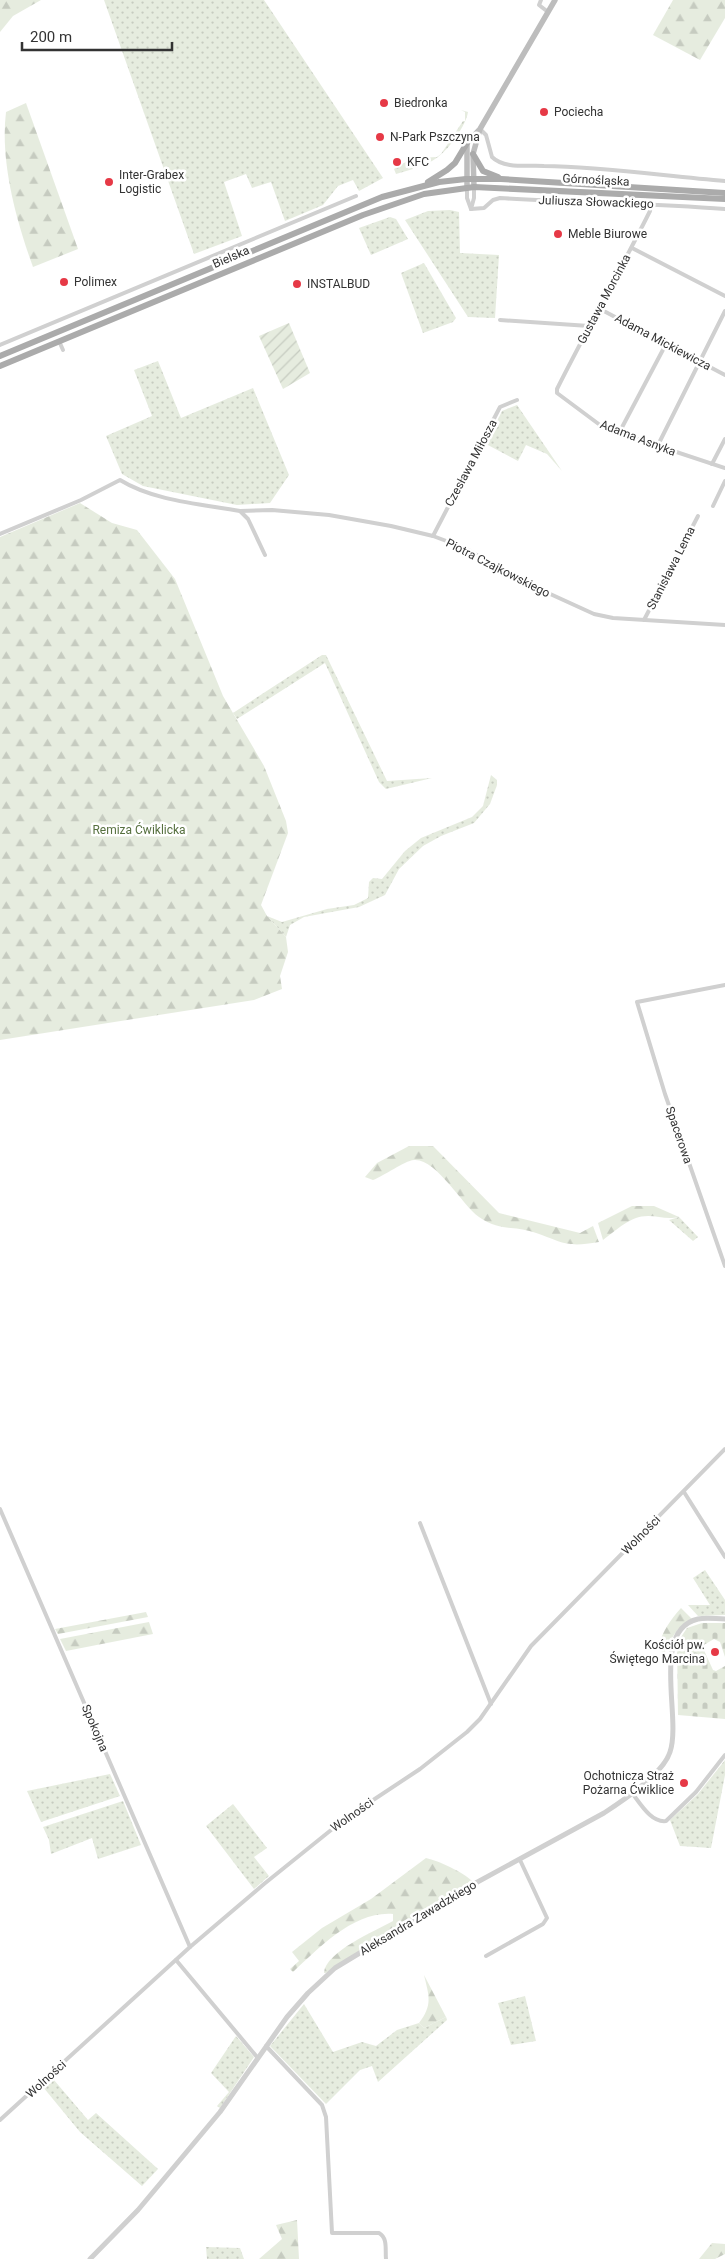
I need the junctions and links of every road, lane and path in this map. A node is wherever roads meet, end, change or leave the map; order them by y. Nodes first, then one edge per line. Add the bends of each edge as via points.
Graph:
1 (541, 0) edge
2 (555, 0) edge
3 (548, 12) junction
4 (480, 129) junction
5 (467, 143) junction
6 (473, 154) junction
7 (501, 178) junction
8 (470, 179) junction
9 (714, 180) junction
10 (725, 181) edge
11 (423, 185) junction
12 (470, 188) junction
13 (713, 192) junction
14 (725, 192) edge
15 (356, 196) dead end
16 (725, 199) edge
17 (651, 204) junction
18 (471, 209) junction
19 (725, 209) edge
20 (632, 248) junction
21 (725, 296) edge
22 (600, 309) junction
23 (725, 311) edge
24 (500, 320) dead end
25 (589, 326) junction
26 (59, 341) junction
27 (666, 344) junction
28 (0, 345) edge
29 (63, 350) dead end
30 (1, 355) edge
31 (699, 362) junction
32 (0, 366) edge
33 (725, 375) edge
34 (558, 393) joint
35 (517, 400) dead end
36 (619, 433) junction
37 (725, 439) edge
38 (657, 447) junction
39 (712, 464) junction
40 (725, 468) edge
41 (725, 481) edge
42 (713, 506) dead end
43 (240, 511) junction
44 (698, 516) dead end
45 (0, 534) edge
46 (433, 536) junction
47 (265, 555) dead end
48 (644, 620) junction
49 (725, 625) edge
50 (725, 984) edge
51 (725, 1266) edge
52 (725, 1449) edge
53 (684, 1492) junction
54 (0, 1509) edge
55 (420, 1523) dead end
56 (725, 1557) edge
57 (725, 1619) edge
58 (491, 1704) junction
59 (725, 1755) edge
60 (632, 1793) junction
61 (520, 1860) junction
62 (190, 1947) junction
63 (486, 1956) dead end
64 (176, 1960) junction
65 (266, 2046) junction
66 (258, 2057) junction
67 (0, 2120) edge
68 (90, 2259) edge
69 (386, 2259) edge

1 - 3 street via 539,5
2 - 3 main road
3 - 4 main road
4 - 5 main road
4 - 6 main road
4 - 9 street via 486,135 492,157 500,163 593,167
5 - 8 main road
5 - 11 main road via 455,163
6 - 7 main road via 483,171
6 - 8 main road
7 - 8 main road, Górnośląska
7 - 13 main road, Górnośląska
8 - 11 main road, Bielska
8 - 12 main road
9 - 10 street
9 - 13 street
11 - 30 main road, Bielska via 351,210
12 - 16 main road, Górnośląska
12 - 18 street
12 - 18 street via 474,198
12 - 26 main road, Bielska via 424,194 385,206
13 - 14 main road, Górnośląska
15 - 28 street
17 - 18 street, Juliusza Słowackiego via 500,198 484,208
17 - 19 street, Juliusza Słowackiego
17 - 20 street, Gustawa Morcinka
20 - 21 street
20 - 22 street, Gustawa Morcinka
22 - 25 street, Gustawa Morcinka
22 - 27 street, Adama Mickiewicza
23 - 31 street
24 - 25 street
25 - 34 street, Gustawa Morcinka via 557,389
26 - 29 street
26 - 32 main road, Bielska
27 - 31 street, Adama Mickiewicza
27 - 36 street
31 - 33 street, Adama Mickiewicza
31 - 38 street
34 - 36 street, Adama Asnyka via 592,420
35 - 46 street, Czesława Miłosza via 500,407
36 - 38 street, Adama Asnyka
37 - 39 street
38 - 39 street, Adama Asnyka
39 - 40 street, Adama Asnyka
41 - 42 street
43 - 45 street, Piotra Czajkowskiego via 166,497 129,486 120,480
43 - 46 street, Piotra Czajkowskiego via 329,515
43 - 47 street via 248,519
44 - 48 street, Stanisława Lema
46 - 48 street, Piotra Czajkowskiego via 464,548 513,577 594,614
48 - 49 street, Piotra Czajkowskiego
50 - 51 street, Spacerowa via 636,1002
52 - 53 street, Wolności
53 - 56 street
53 - 58 street, Wolności via 531,1646
54 - 62 street, Spokojna
55 - 58 street
57 - 60 street, Aleksandra Zawadzkiego via 696,1620 685,1626 675,1638 671,1660 674,1735 670,1752 665,1763
58 - 62 street, Wolności via 452,1745 318,1839
59 - 60 street via 696,1792 666,1821 661,1822 652,1816
60 - 61 street, Aleksandra Zawadzkiego via 604,1813
61 - 63 street via 547,1918 543,1924
61 - 65 street, Aleksandra Zawadzkiego via 472,1885 336,1968 308,1992
62 - 64 street, Wolności
64 - 66 street
64 - 67 street, Wolności
65 - 66 street, Aleksandra Zawadzkiego
65 - 69 street via 322,2105 326,2116 332,2233 379,2233 385,2241
66 - 68 street, Aleksandra Zawadzkiego via 200,2137 138,2210

